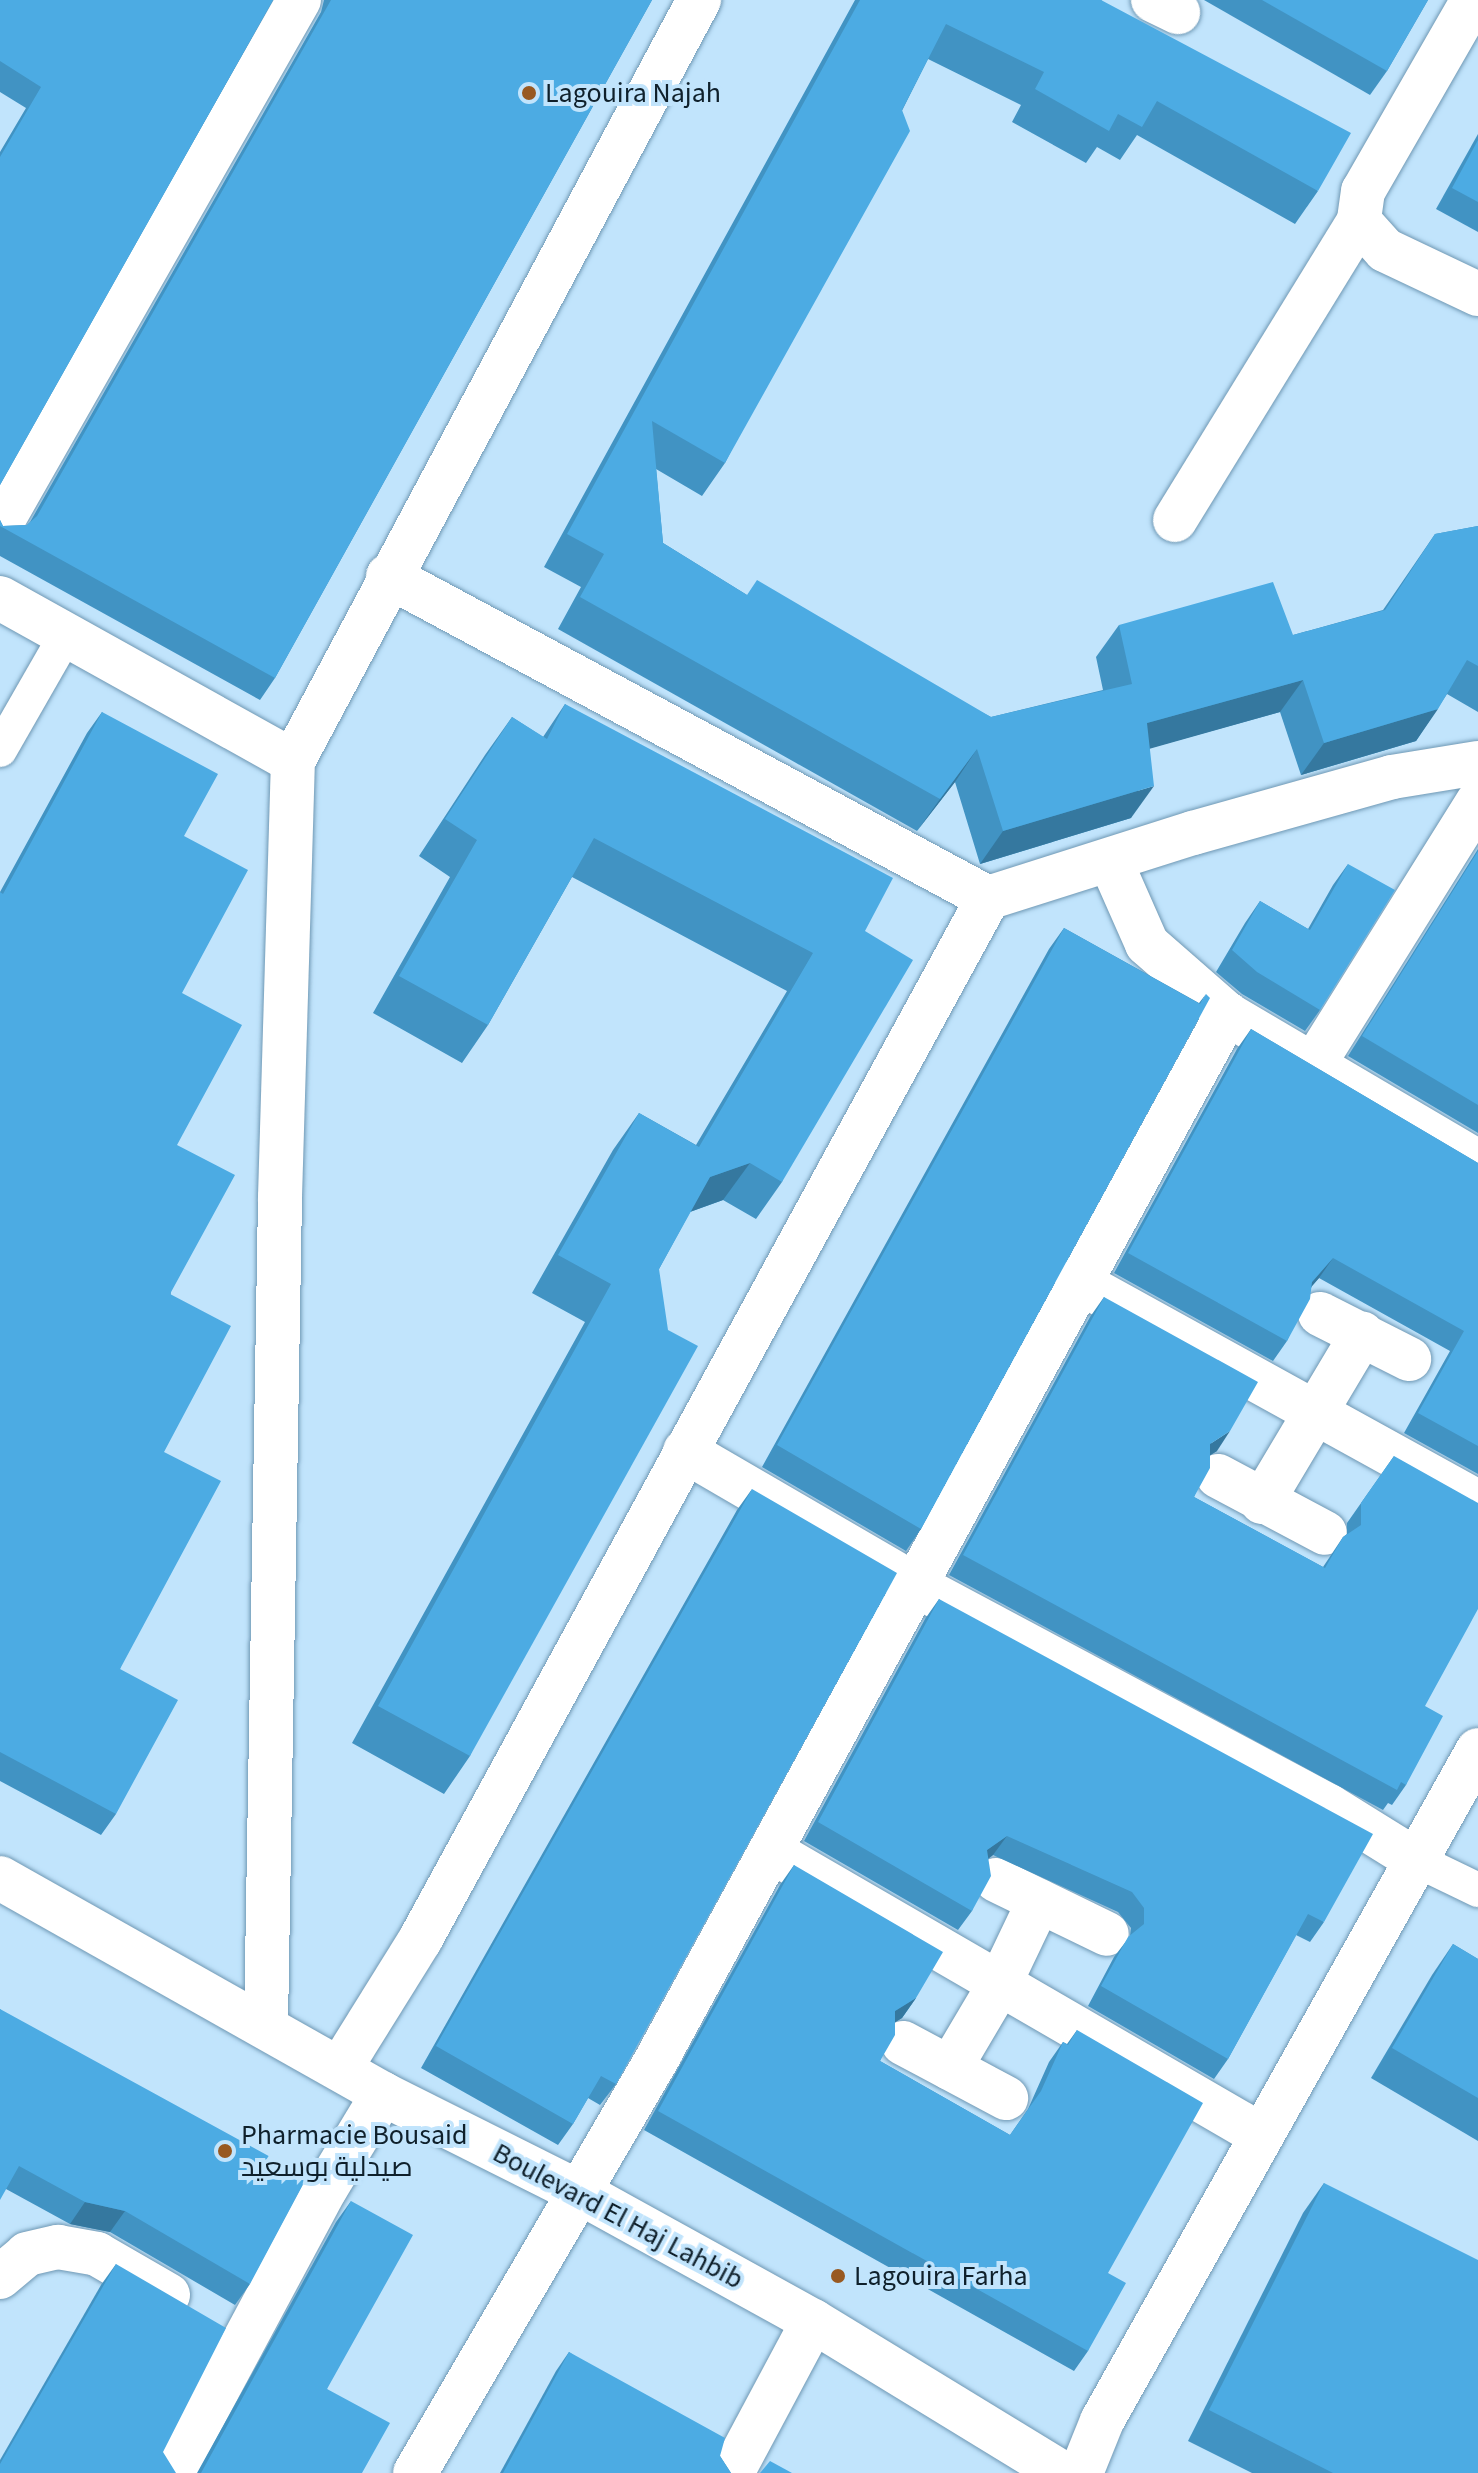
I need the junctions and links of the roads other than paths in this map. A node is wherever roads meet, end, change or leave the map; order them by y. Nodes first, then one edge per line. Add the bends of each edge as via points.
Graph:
1 (299, 0) edge
2 (1473, 0) edge
3 (689, 3) edge
4 (1359, 221) junction
5 (1478, 294) edge
6 (1175, 520) dead end
7 (0, 525) edge
8 (388, 576) junction
9 (0, 598) edge
10 (67, 633) junction
11 (0, 750) edge
12 (293, 761) junction
13 (1478, 763) edge
14 (1478, 802) edge
15 (1110, 860) junction
16 (988, 898) junction
17 (1227, 1014) junction
18 (1314, 1064) junction
19 (1478, 1162) edge
20 (1077, 1281) junction
21 (1320, 1314) dead end
22 (1362, 1334) junction
23 (1409, 1359) dead end
24 (1318, 1415) junction
25 (685, 1451) junction
26 (1218, 1476) dead end
27 (1262, 1502) junction
28 (1478, 1502) edge
29 (1325, 1533) dead end
30 (917, 1586) junction
31 (1478, 1750) edge
32 (771, 1851) junction
33 (1416, 1860) junction
34 (0, 1878) edge
35 (996, 1880) dead end
36 (1478, 1890) edge
37 (1039, 1901) junction
38 (1107, 1934) dead end
39 (999, 1985) junction
40 (266, 2025) junction
41 (903, 2043) dead end
42 (341, 2067) junction
43 (950, 2068) junction
44 (383, 2094) junction
45 (1006, 2098) dead end
46 (1261, 2135) junction
47 (581, 2193) junction
48 (0, 2277) edge
49 (813, 2321) junction
50 (245, 2340) junction
51 (425, 2469) edge
52 (173, 2473) edge
53 (732, 2473) edge
54 (1062, 2473) edge
55 (1081, 2473) edge

1 - 7 street
2 - 4 street via 1363,191
3 - 8 street
4 - 5 street via 1385,250
4 - 6 street
8 - 12 street
8 - 16 street
9 - 10 street
10 - 11 lane
10 - 12 street
12 - 40 street via 279,1213
13 - 15 street via 1392,777
14 - 18 street
15 - 16 street
15 - 17 street via 1147,944
16 - 25 street
17 - 18 street
17 - 20 street
18 - 19 street
20 - 24 street
20 - 30 street
21 - 22 street
22 - 23 street
22 - 24 street
24 - 27 street
24 - 28 street
25 - 30 street
25 - 42 street via 420,1940
26 - 27 street
27 - 29 street
30 - 32 street
30 - 33 street via 1329,1806
31 - 33 street
32 - 39 street
32 - 47 street
33 - 36 lane
33 - 46 street
34 - 40 street, Boulevard El Haj Lahbib
35 - 37 street
37 - 38 street
37 - 39 street
39 - 43 street
39 - 46 street
40 - 42 street, Boulevard El Haj Lahbib
41 - 43 street
42 - 44 street, Boulevard El Haj Lahbib
43 - 45 street
44 - 47 street, Boulevard El Haj Lahbib
44 - 50 street
46 - 55 street via 1102,2421
47 - 49 street, Boulevard El Haj Lahbib
47 - 51 street
48 - 50 street via 27,2254 58,2247 97,2254
49 - 53 street
49 - 54 street, Boulevard El Haj Lahbib
50 - 52 street

